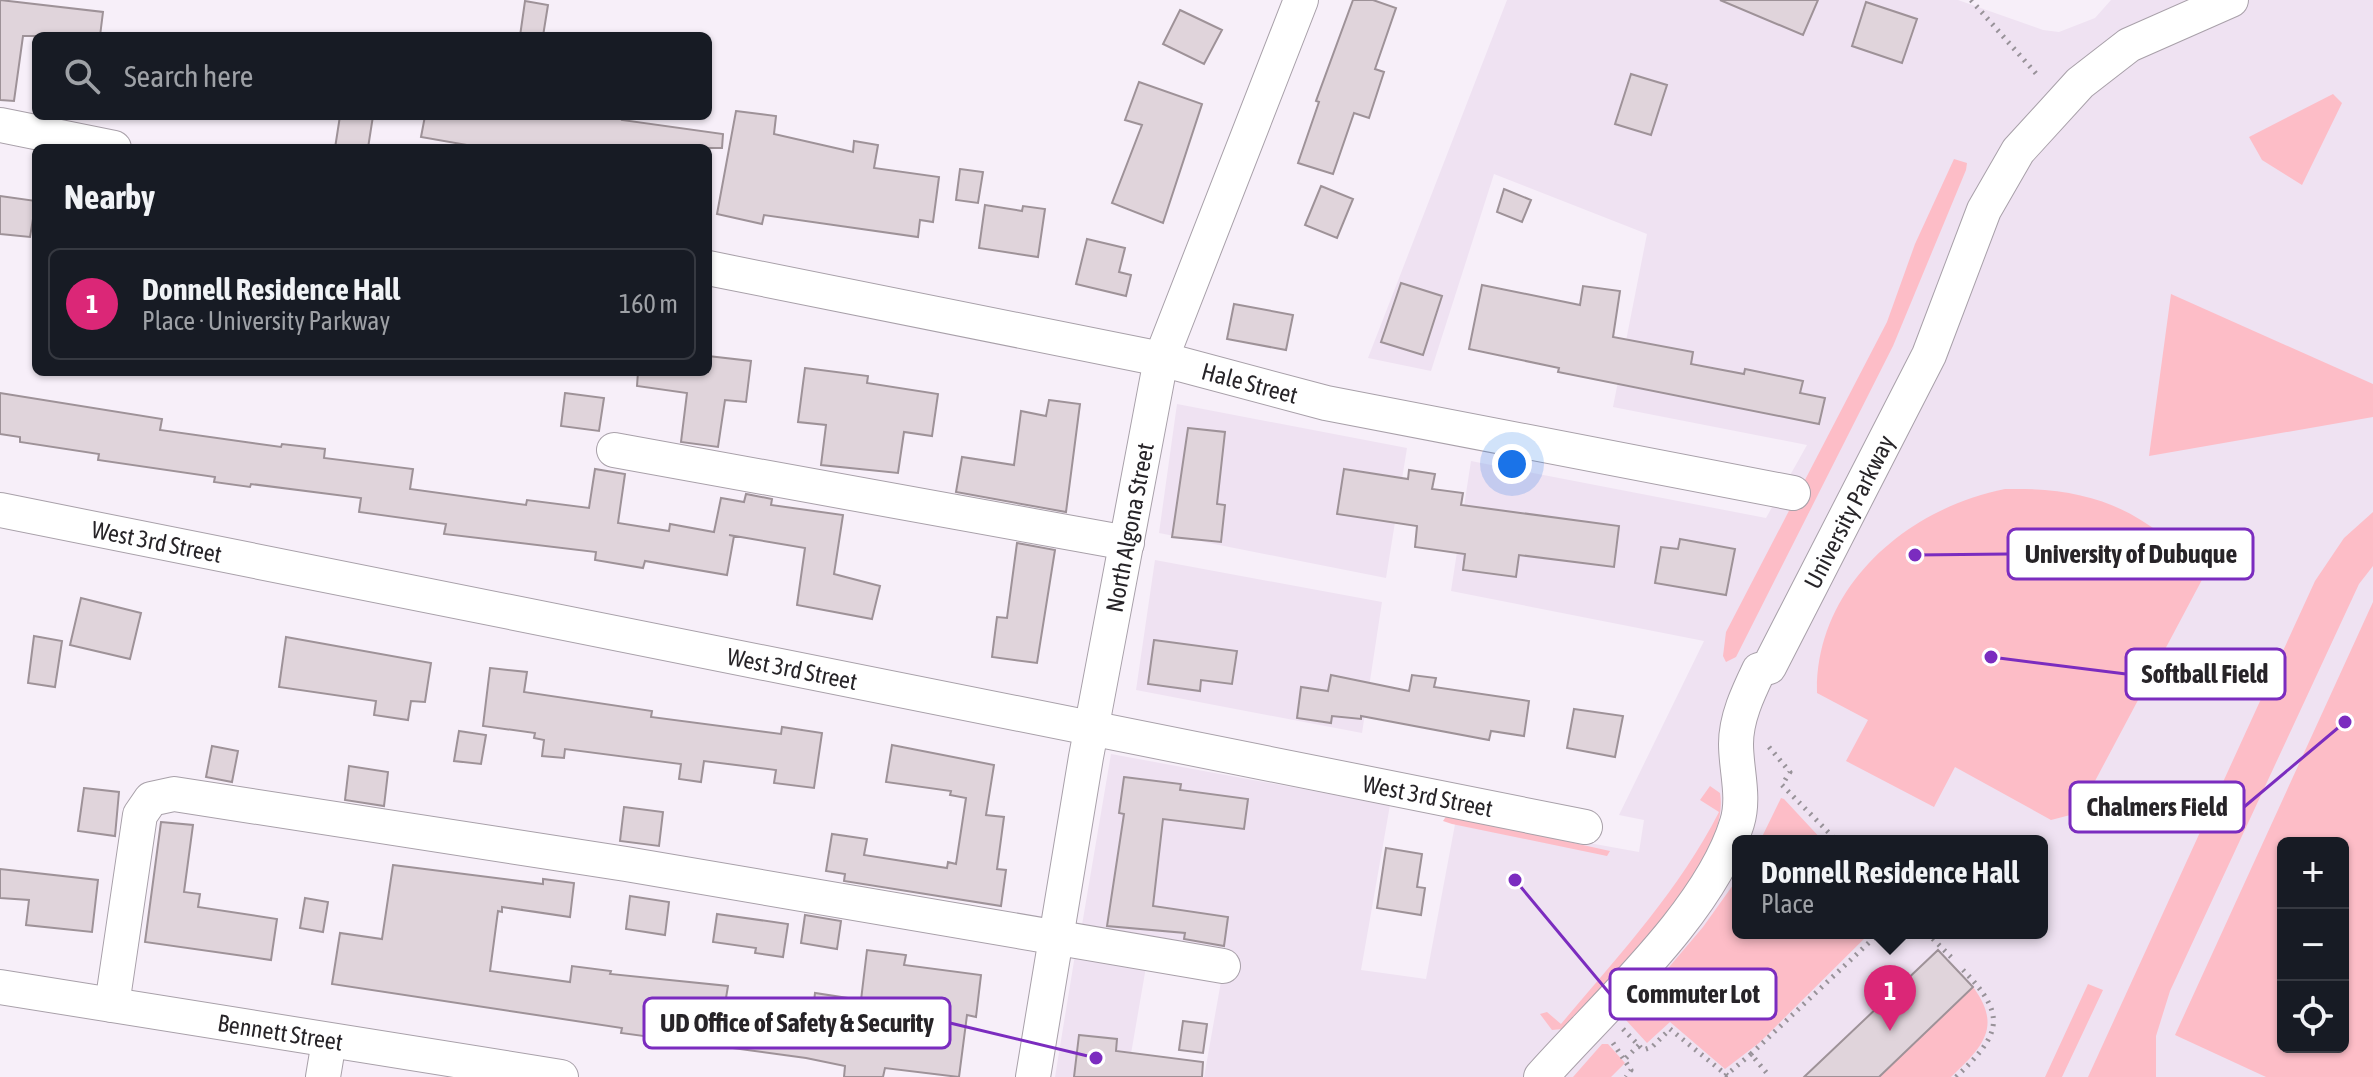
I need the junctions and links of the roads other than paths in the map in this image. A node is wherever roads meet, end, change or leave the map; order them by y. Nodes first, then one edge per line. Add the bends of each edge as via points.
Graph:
1 (1301, 0) edge
2 (2231, 0) edge
3 (0, 125) edge
4 (94, 144) edge
5 (712, 269) edge
6 (1161, 359) junction
7 (614, 450) dead end
8 (1793, 493) dead end
9 (0, 510) edge
10 (1127, 543) junction
11 (1091, 727) junction
12 (1585, 827) dead end
13 (1055, 938) junction
14 (1223, 966) dead end
15 (0, 987) edge
16 (112, 1005) junction
17 (329, 1041) junction
18 (323, 1077) edge
19 (561, 1077) edge
20 (1033, 1077) edge
21 (1541, 1077) edge

1 - 6 street, North Algona Street
2 - 21 street, University Parkway via 2129,45 2080,83 2018,151 1984,210 1929,355 1769,667 1772,678 1756,710 1755,728 1736,739 1738,819 1719,861 1690,909
3 - 4 street
5 - 6 street, Hale Street
6 - 8 street, Hale Street via 1326,403
6 - 10 street, North Algona Street
7 - 10 street
9 - 11 street, West 3rd Street
10 - 11 street, North Algona Street
11 - 12 street, West 3rd Street
11 - 13 street, North Algona Street
13 - 14 street
13 - 16 street via 174,794 151,799 140,815
13 - 20 street, North Algona Street
15 - 16 street, Bennett Street
16 - 17 street, Bennett Street
17 - 18 street
17 - 19 street, Bennett Street

